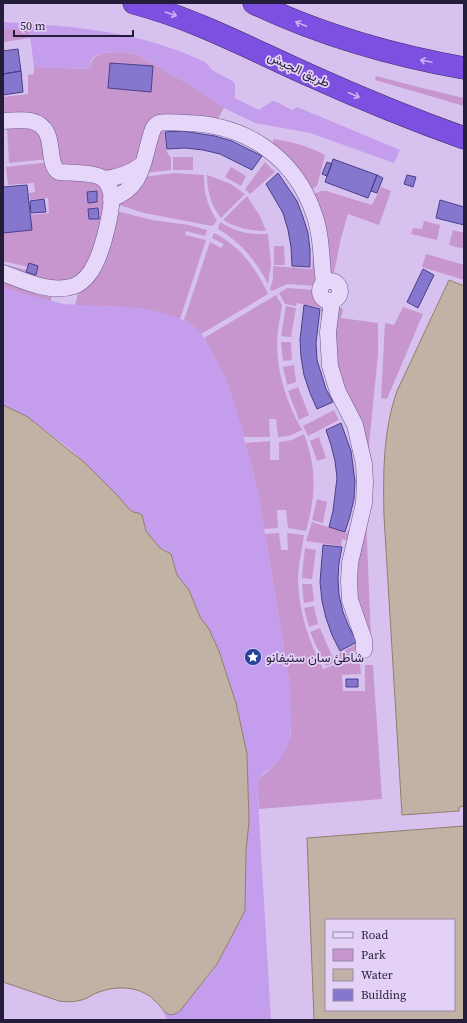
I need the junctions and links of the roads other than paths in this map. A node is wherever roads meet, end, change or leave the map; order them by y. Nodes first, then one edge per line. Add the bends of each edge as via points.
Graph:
1 (134, 3) edge
2 (254, 3) edge
3 (464, 68) edge
4 (3, 121) edge
5 (464, 138) edge
6 (143, 164) junction
7 (103, 179) junction
8 (111, 200) junction
9 (3, 273) edge
10 (364, 650) dead end

1 -> 5 highway, طريق الجيش via 185,19 263,52 362,99
3 -> 2 highway via 380,51 326,34
4 - 7 street via 31,121 41,126 48,136 53,164 59,172 92,174
6 - 7 street via 128,173
6 - 8 street via 139,176 128,191
6 - 10 street via 155,126 163,122 219,126 247,136 280,159 294,174 311,205 319,234 324,283 336,283 340,292 332,301 328,332 330,366 338,392 355,425 364,464 364,498 350,564 349,581 350,600 364,640
7 - 8 street via 111,193
8 - 9 street via 102,246 95,265 82,282 68,288 49,287 32,284

